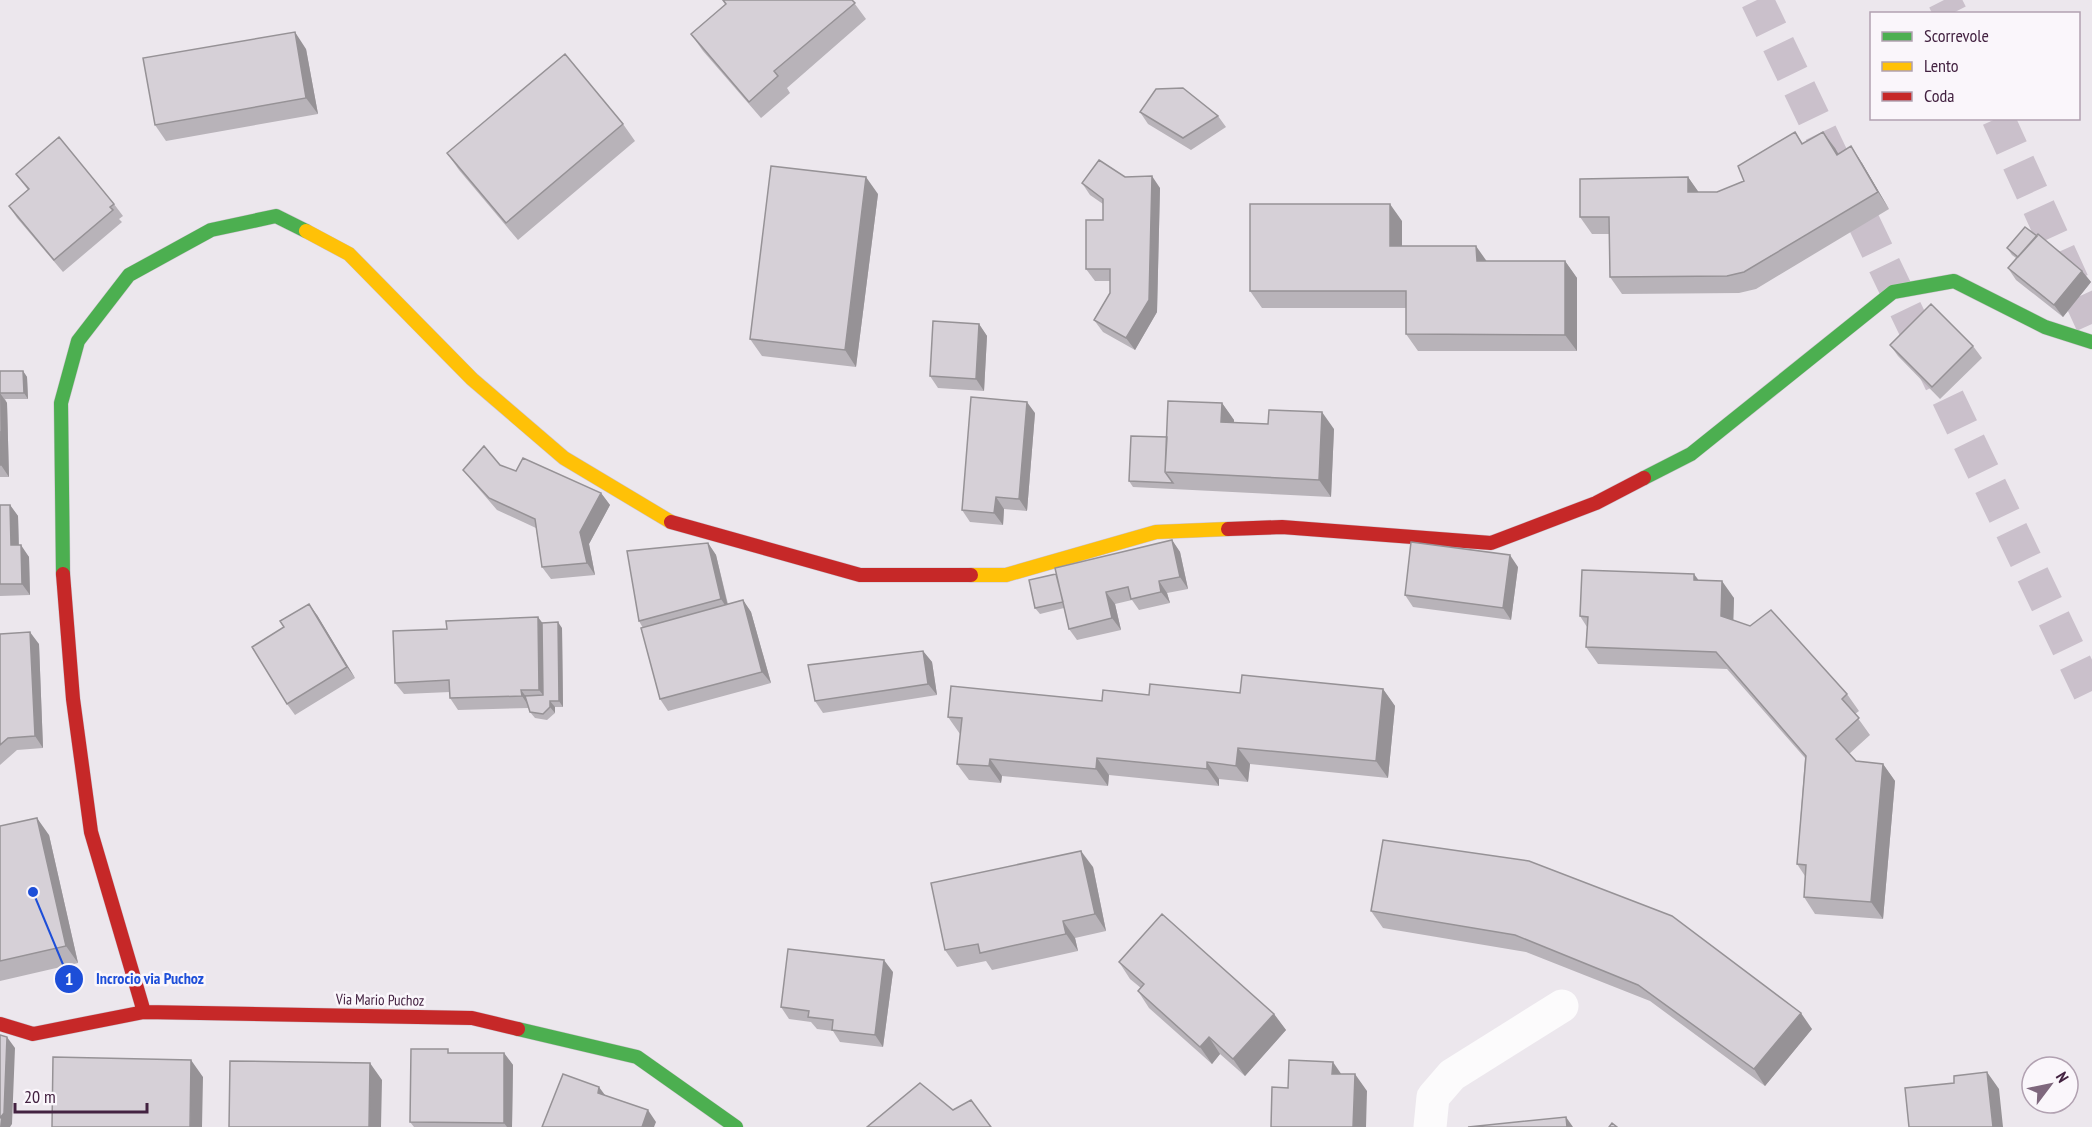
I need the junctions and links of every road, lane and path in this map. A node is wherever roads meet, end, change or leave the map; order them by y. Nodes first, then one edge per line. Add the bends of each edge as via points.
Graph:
1 (2092, 342) edge
2 (1562, 1006) dead end
3 (144, 1012) junction
4 (0, 1024) edge
5 (736, 1127) edge
6 (1430, 1127) edge

1 - 3 street via 2045,327 1954,281 1893,292 1691,454 1596,502 1491,543 1282,527 1156,532 1006,575 860,575 673,524 564,458 472,379 349,254 276,216 211,230 129,275 78,341 61,403 60,541 73,699 88,810
2 - 6 street via 1452,1075 1433,1098
3 - 4 street, Via Mario Puchoz via 33,1034
3 - 5 street, Via Mario Puchoz via 472,1018 637,1057

